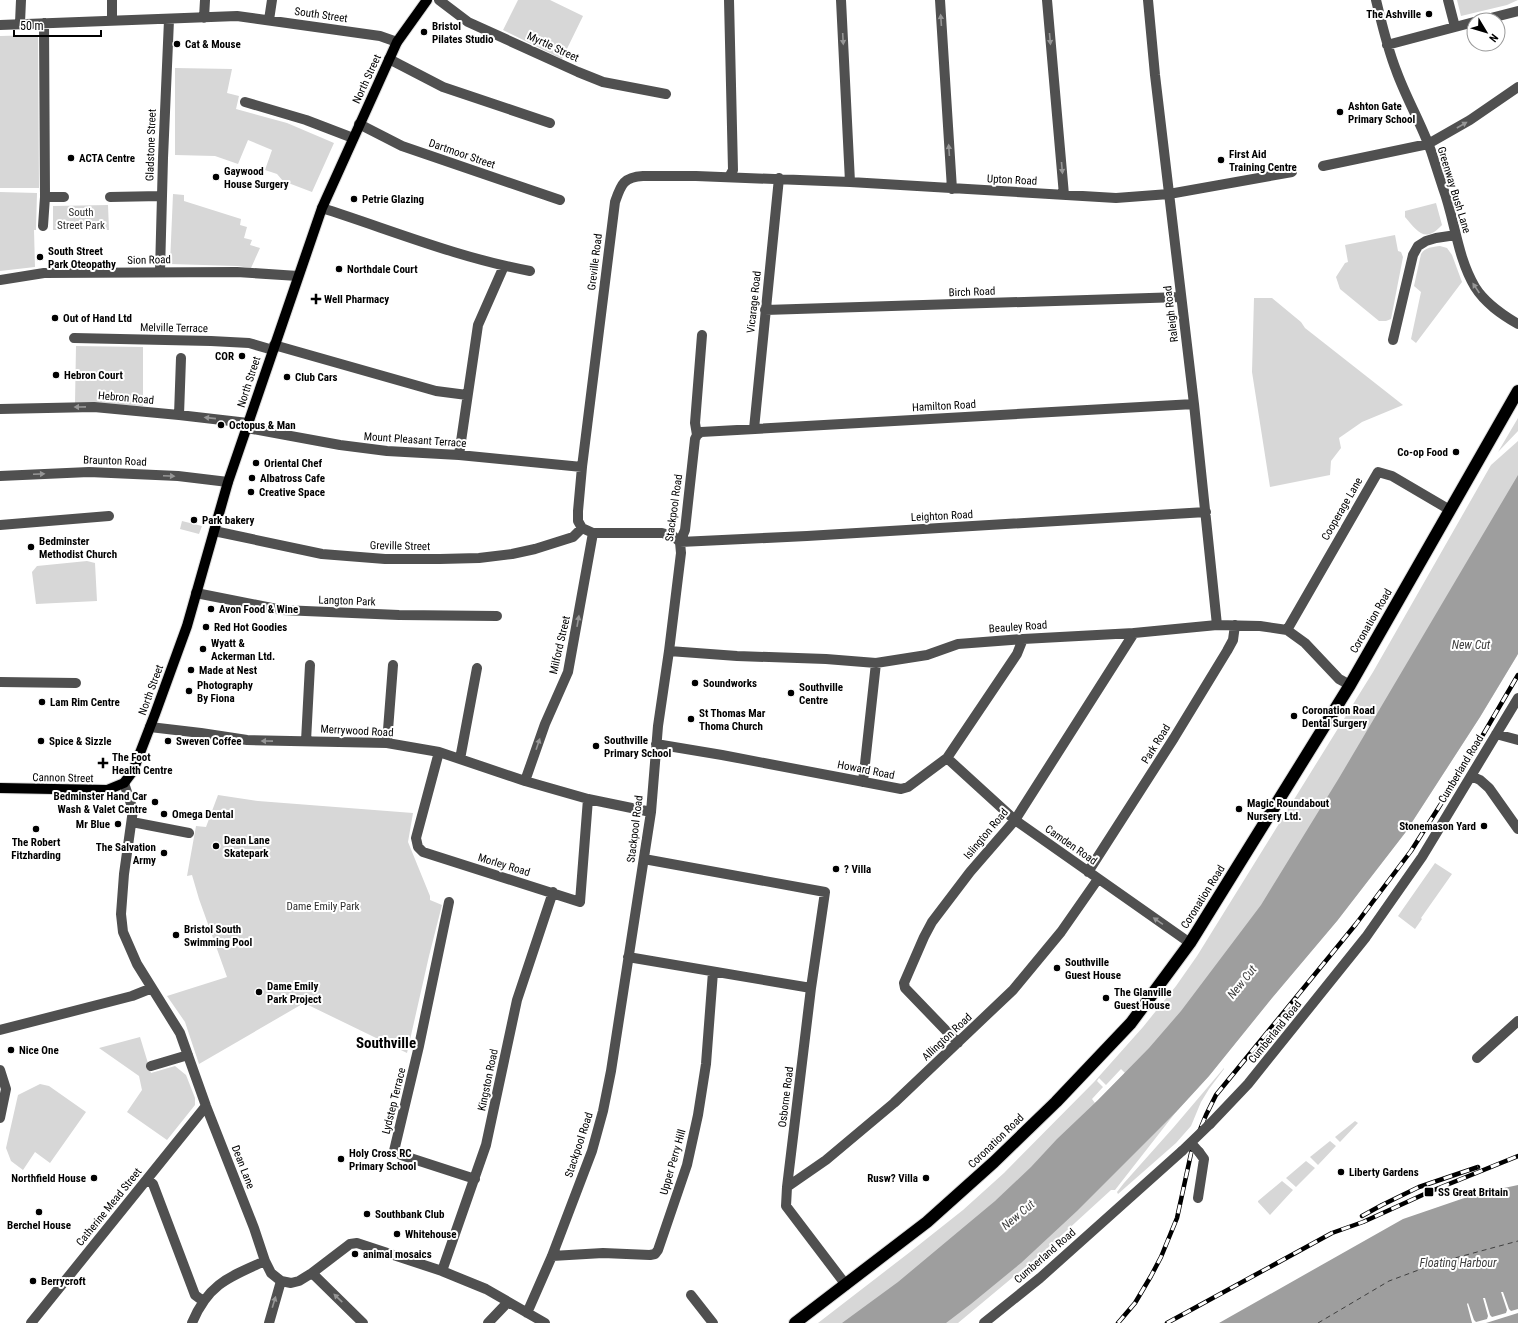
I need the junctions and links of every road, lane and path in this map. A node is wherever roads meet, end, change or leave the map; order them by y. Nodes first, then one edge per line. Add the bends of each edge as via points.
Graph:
1 (21, 0) edge
2 (112, 0) edge
3 (205, 0) edge
4 (272, 0) edge
5 (427, 0) edge
6 (439, 0) edge
7 (729, 0) edge
8 (841, 0) edge
9 (940, 0) edge
10 (1047, 0) edge
11 (1148, 0) edge
12 (1376, 0) edge
13 (1448, 0) edge
14 (1518, 11) edge
15 (1506, 14) edge
16 (204, 18) junction
17 (112, 20) junction
18 (169, 20) junction
19 (269, 20) junction
20 (20, 23) junction
21 (44, 23) junction
22 (0, 24) edge
23 (1466, 24) edge
24 (1455, 27) junction
25 (397, 42) junction
26 (1387, 45) junction
27 (389, 59) junction
28 (1518, 87) edge
29 (666, 94) dead end
30 (245, 102) dead end
31 (550, 123) dead end
32 (359, 124) junction
33 (353, 138) junction
34 (1428, 144) junction
35 (1323, 166) dead end
36 (1292, 172) dead end
37 (729, 177) junction
38 (779, 178) junction
39 (850, 182) junction
40 (952, 189) junction
41 (1169, 194) junction
42 (1064, 195) junction
43 (161, 196) junction
44 (64, 197) dead end
45 (110, 197) dead end
46 (45, 198) junction
47 (560, 200) dead end
48 (322, 208) junction
49 (43, 226) dead end
50 (1456, 235) junction
51 (504, 266) junction
52 (530, 271) dead end
53 (160, 272) junction
54 (298, 276) junction
55 (0, 280) edge
56 (1181, 297) junction
57 (765, 310) junction
58 (1518, 324) edge
59 (702, 335) dead end
60 (74, 338) dead end
61 (1393, 340) dead end
62 (273, 348) junction
63 (181, 358) dead end
64 (1518, 391) edge
65 (467, 395) junction
66 (1194, 404) junction
67 (0, 409) edge
68 (179, 415) junction
69 (248, 426) junction
70 (754, 429) junction
71 (697, 435) junction
72 (459, 455) junction
73 (582, 467) junction
74 (0, 476) edge
75 (228, 482) junction
76 (1450, 510) junction
77 (1206, 512) junction
78 (109, 516) dead end
79 (0, 525) edge
80 (582, 528) junction
81 (214, 531) junction
82 (594, 533) junction
83 (680, 542) junction
84 (196, 593) junction
85 (497, 616) dead end
86 (1235, 624) junction
87 (1217, 625) junction
88 (1287, 630) junction
89 (1134, 633) junction
90 (1023, 639) junction
91 (670, 651) junction
92 (876, 663) junction
93 (310, 665) dead end
94 (393, 665) dead end
95 (477, 668) dead end
96 (0, 682) edge
97 (76, 683) dead end
98 (1350, 685) junction
99 (1518, 698) edge
100 (150, 727) junction
101 (1496, 734) junction
102 (1518, 740) edge
103 (306, 741) junction
104 (387, 743) junction
105 (656, 744) junction
106 (439, 752) junction
107 (947, 758) junction
108 (460, 759) junction
109 (1471, 776) junction
110 (525, 781) junction
111 (863, 782) junction
112 (124, 783) junction
113 (0, 788) edge
114 (588, 799) junction
115 (650, 812) junction
116 (1015, 820) junction
117 (132, 822) junction
118 (1518, 829) edge
119 (189, 833) dead end
120 (644, 859) junction
121 (1088, 872) junction
122 (1098, 879) junction
123 (553, 892) junction
124 (449, 902) dead end
125 (1190, 943) junction
126 (628, 957) junction
127 (712, 972) junction
128 (152, 988) junction
129 (811, 988) junction
130 (1518, 1021) edge
131 (0, 1030) edge
132 (958, 1043) junction
133 (188, 1055) junction
134 (1477, 1058) dead end
135 (152, 1066) dead end
136 (0, 1070) edge
137 (206, 1106) junction
138 (0, 1118) edge
139 (1191, 1143) junction
140 (147, 1179) junction
141 (474, 1179) junction
142 (787, 1187) junction
143 (1198, 1198) dead end
144 (552, 1256) junction
145 (265, 1261) junction
146 (442, 1272) junction
147 (312, 1273) junction
148 (281, 1281) junction
149 (846, 1285) junction
150 (691, 1294) dead end
151 (203, 1301) junction
152 (508, 1302) junction
153 (527, 1313) junction
154 (31, 1323) edge
155 (192, 1323) edge
156 (269, 1323) edge
157 (363, 1323) edge
158 (488, 1323) edge
159 (545, 1323) edge
160 (713, 1323) edge
161 (795, 1323) edge
162 (984, 1323) edge

1 - 20 street
2 - 17 street
3 - 16 street
4 - 19 street
5 - 25 main road, North Street
6 - 29 street, Myrtle Street via 468,22 578,72 603,82
7 - 37 street via 733,170
8 -> 39 street
40 -> 9 street
10 -> 42 street
11 - 41 street, Raleigh Road
12 - 26 street, Greenway Bush Lane
13 - 24 street
14 - 15 street
16 - 18 street, South Street
16 - 19 street, South Street via 237,16
17 - 18 street, South Street
17 - 21 street, South Street
18 - 43 street, Gladstone Street
19 - 25 street, South Street via 380,36
20 - 21 street, South Street
20 - 22 street, South Street
21 - 46 street
23 - 24 street
24 - 26 street
25 - 27 main road, North Street
26 - 34 street, Greenway Bush Lane via 1396,72
27 - 31 street via 443,87
27 - 32 main road, North Street
34 -> 28 street via 1470,120
30 - 33 street via 306,120
32 - 33 main road, North Street
32 - 47 street, Dartmoor Street via 402,146
33 - 48 main road, North Street
34 - 35 street
34 - 50 street, Greenway Bush Lane
36 - 41 street, Upton Road
37 - 38 street, Upton Road
37 - 73 street, Greville Road via 634,176 627,179 619,190 615,202
38 - 39 street, Upton Road
38 - 57 street, Vicarage Road
39 - 40 street, Upton Road
40 - 42 street, Upton Road
41 - 42 street, Upton Road via 1116,198
41 - 56 street, Raleigh Road
43 - 45 street
43 - 53 street, Gladstone Street
44 - 46 street
46 - 49 street
48 - 51 street
48 - 54 main road, North Street
58 -> 50 street, Greenway Bush Lane via 1489,304 1475,287
50 - 61 street via 1436,238 1418,246 1413,255
51 - 52 street
51 - 65 street via 478,325
53 - 54 street, Sion Road via 237,272
53 - 55 street, Sion Road via 44,273
54 - 62 main road, North Street
56 - 57 street, Birch Road
56 - 66 street, Raleigh Road
57 - 70 street, Vicarage Road
59 - 71 street, Stackpool Road via 695,423
60 - 62 street, Melville Terrace via 211,341 249,343
62 - 65 street, Melville Terrace via 436,391
62 - 69 main road, North Street
63 - 68 street
64 - 76 highway, Coronation Road
65 - 72 street
66 - 70 street, Hamilton Road
66 - 77 street, Raleigh Road
68 -> 67 street, Hebron Road via 94,407
69 -> 68 street, Hebron Road
69 - 72 street, Mount Pleasant Terrace via 340,445 387,451
69 - 75 main road, North Street
70 - 71 street, Hamilton Road via 701,432
71 - 83 street, Stackpool Road via 685,530
72 - 73 street, Mount Pleasant Terrace
73 - 80 street, Greville Road via 578,511 578,521
74 -> 75 street, Braunton Road via 89,472 178,476
75 - 81 main road, North Street
76 - 88 street, Cooperage Lane via 1392,476 1378,472
76 - 98 highway, Coronation Road
77 - 83 street, Leighton Road
77 - 87 street, Raleigh Road
78 - 79 street
80 - 81 street, Greville Street via 573,536 535,549 479,558 440,559 386,559 322,554
80 - 82 street
81 - 84 main road, North Street
82 - 83 street via 662,533 673,536
110 -> 82 street, Milford Street via 545,724 568,672
83 - 91 street, Stackpool Road via 681,553
84 - 85 street, Langton Park via 282,610
84 - 100 main road, North Street via 187,626
86 - 87 street, Beauley Road
86 - 88 street, Beauley Road
86 - 121 street, Park Road via 1233,640 1228,650
87 - 89 street, Beauley Road
88 - 98 street, Beauley Road via 1305,643 1339,679
89 - 90 street, Beauley Road
89 - 116 street, Islington Road
90 - 92 street, Beauley Road via 958,644 927,654
90 - 107 street, Howard Road via 1017,654
91 - 92 street, Beauley Road via 826,658
91 - 105 street, Stackpool Road
92 - 111 street
93 - 103 street
94 - 104 street
95 - 108 street
96 - 97 street
98 - 125 highway, Coronation Road
99 - 101 street, Cumberland Road
103 -> 100 street, Merrywood Road via 247,740
100 - 112 main road, North Street via 133,771
101 - 102 street
101 - 109 street, Cumberland Road
103 - 104 street, Merrywood Road
104 - 106 street, Merrywood Road
105 - 111 street, Howard Road
105 - 115 street, Stackpool Road
106 - 108 street, Merrywood Road
106 - 123 street, Morley Road via 416,838 418,847 423,852
107 - 111 street, Howard Road via 908,787 901,789
107 - 116 street, Camden Road
108 - 110 street, Merrywood Road
109 - 118 street via 1489,788
109 - 139 street, Cumberland Road, bridge via 1422,857 1366,937 1248,1084
110 - 114 street, Merrywood Road
112 - 113 main road, Cannon Street via 102,791
112 - 117 street, Dean Lane via 133,810
114 - 115 street, Merrywood Road
114 - 123 street, Morley Road via 580,902
115 - 120 street, Stackpool Road
116 - 121 street, Camden Road
116 - 132 street, Islington Road via 970,872 932,922 904,983 905,988
117 - 119 street
117 - 128 street, Dean Lane via 121,914 125,938
120 - 126 street, Stackpool Road
120 - 129 street, Osborne Road via 825,892
121 - 122 street, Camden Road
125 -> 122 street, Camden Road
122 - 132 street, Allington Road via 1061,932 1013,990
123 - 141 street, Kingston Road via 517,1000 494,1112
124 - 141 street, Lydstep Terrace via 394,1151 400,1156
125 - 149 highway, Coronation Road via 1131,1023 1056,1102 927,1222
126 - 127 street
126 - 144 street, Stackpool Road via 611,1070 601,1117 592,1151
127 - 129 street
127 - 144 street, Upper Perry Hill via 706,1064 698,1115 687,1165 658,1250 650,1255 603,1253
128 - 131 street via 132,996
128 - 133 street, Dean Lane via 180,1033
129 - 142 street, Osborne Road
130 - 134 street
132 - 142 street, Allington Road via 894,1103 826,1160
133 - 135 street
133 - 137 street, Dean Lane
136 - 138 street via 6,1089
137 - 140 street, Catherine Mead Street
137 - 145 street, Dean Lane
139 - 143 street, bridge via 1204,1159
139 - 162 street, Cumberland Road, bridge via 1040,1278
140 - 151 street via 153,1184 195,1295
140 - 154 street, Catherine Mead Street
141 - 146 street, Kingston Road
142 - 149 street, Osborne Road via 786,1206
144 - 153 street, Stackpool Road
145 - 148 street, Dean Lane via 271,1273
145 - 151 street via 228,1278
146 - 147 street via 354,1242
146 - 152 street via 486,1288
147 - 148 street via 299,1281
157 -> 147 street
156 -> 148 street
149 - 161 highway, Coronation Road
150 - 160 street
151 - 155 street
152 - 153 street
152 - 158 street
153 - 159 street

